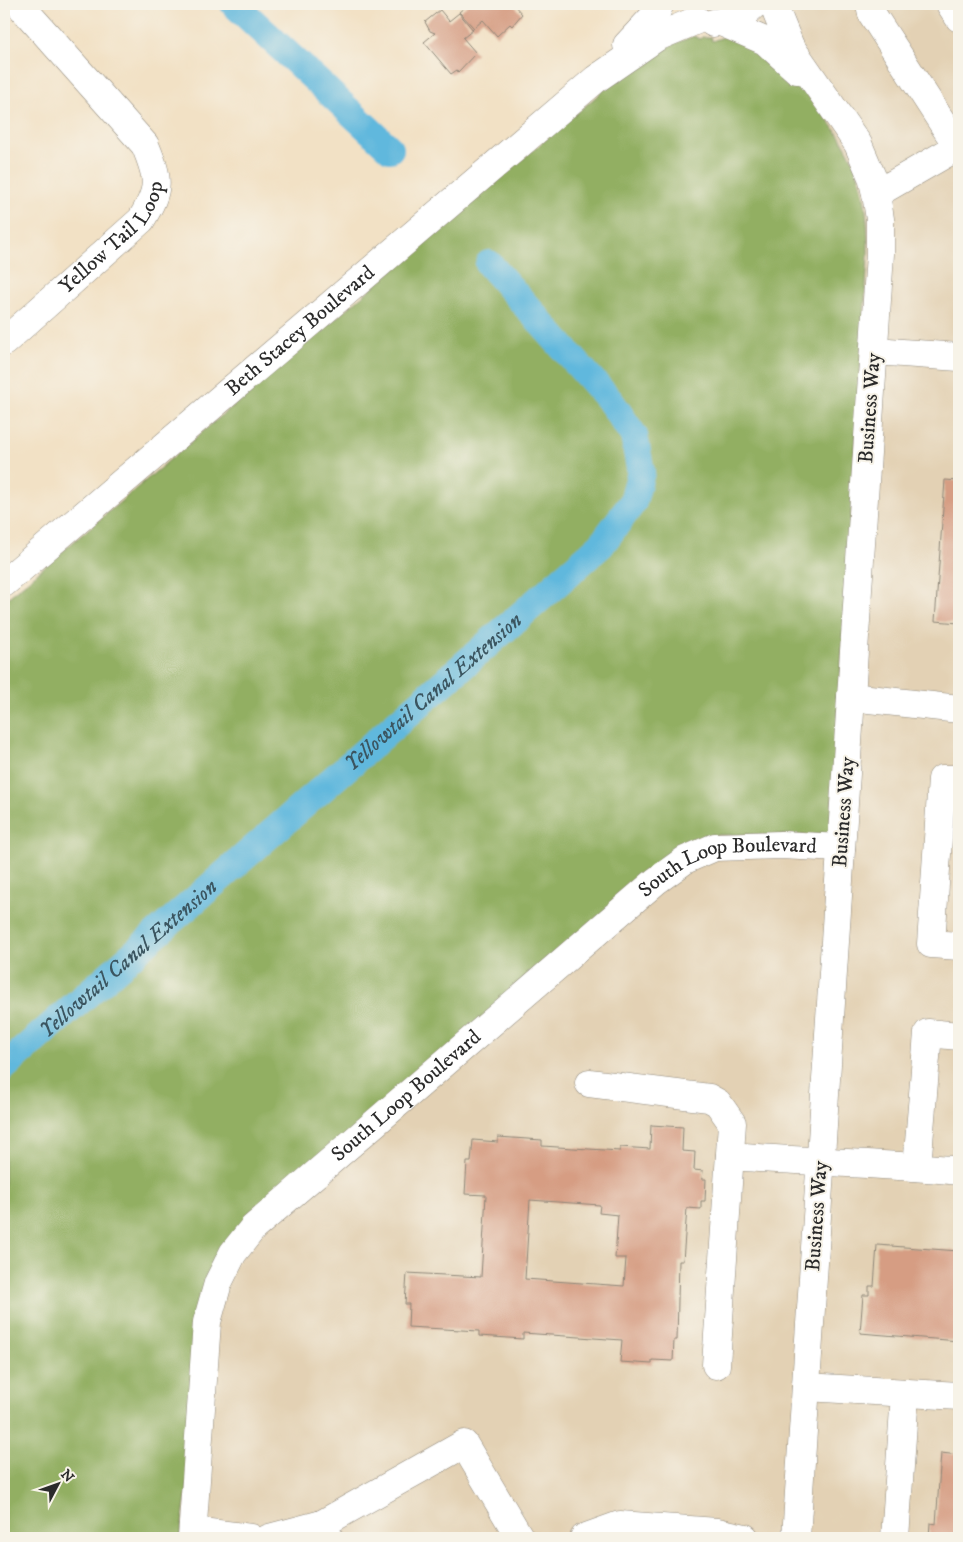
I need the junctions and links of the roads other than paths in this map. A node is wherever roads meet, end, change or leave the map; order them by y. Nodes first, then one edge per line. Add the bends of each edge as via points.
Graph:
1 (18, 4) edge
2 (660, 4) edge
3 (675, 4) edge
4 (755, 4) edge
5 (773, 4) edge
6 (870, 4) edge
7 (950, 4) edge
8 (959, 18) edge
9 (710, 22) junction
10 (596, 79) junction
11 (827, 98) junction
12 (959, 147) edge
13 (876, 194) junction
14 (4, 342) edge
15 (874, 352) junction
16 (959, 357) edge
17 (4, 584) edge
18 (851, 697) junction
19 (959, 708) edge
20 (959, 779) edge
21 (841, 848) junction
22 (959, 946) edge
23 (959, 1036) edge
24 (589, 1083) dead end
25 (730, 1156) junction
26 (821, 1163) junction
27 (917, 1167) junction
28 (959, 1171) edge
29 (716, 1365) dead end
30 (806, 1387) junction
31 (905, 1394) junction
32 (959, 1396) edge
33 (325, 1531) edge
34 (192, 1535) edge
35 (251, 1538) edge
36 (268, 1538) edge
37 (520, 1538) edge
38 (584, 1538) edge
39 (745, 1538) edge
40 (796, 1538) edge
41 (895, 1538) edge

1 - 14 street, Yellow Tail Loop via 145,145 157,184 152,203 141,220
2 - 10 street, Beth Stacey Boulevard via 655,15
3 - 9 street, Business Way via 688,16
4 - 9 street, Beth Stacey Boulevard via 738,19
5 - 11 street, Business Way via 790,46
6 - 12 street via 872,14
7 - 8 street
9 - 10 street, Beth Stacey Boulevard via 657,36
9 - 11 street, Business Way via 765,41
10 - 17 street, Beth Stacey Boulevard
11 - 13 street, Business Way via 858,144
12 - 13 street
13 - 15 street, Business Way via 880,254
15 - 16 street
15 - 18 street, Business Way
18 - 19 street
18 - 21 street, Business Way
20 - 22 street via 942,779 930,944
21 - 26 street, Business Way
21 - 34 street, South Loop Boulevard via 781,845 715,847 685,860 633,900 253,1228 233,1253 218,1283 207,1322
23 - 27 street via 928,1033
24 - 25 street via 709,1098 722,1108 732,1123
25 - 26 street
25 - 29 street
26 - 27 street
26 - 30 street, Business Way
27 - 28 street
30 - 31 street
30 - 40 street, Business Way
31 - 32 street
31 - 41 street
33 - 36 street
33 - 37 street via 464,1444
34 - 35 street
38 - 39 street via 620,1525 717,1532

